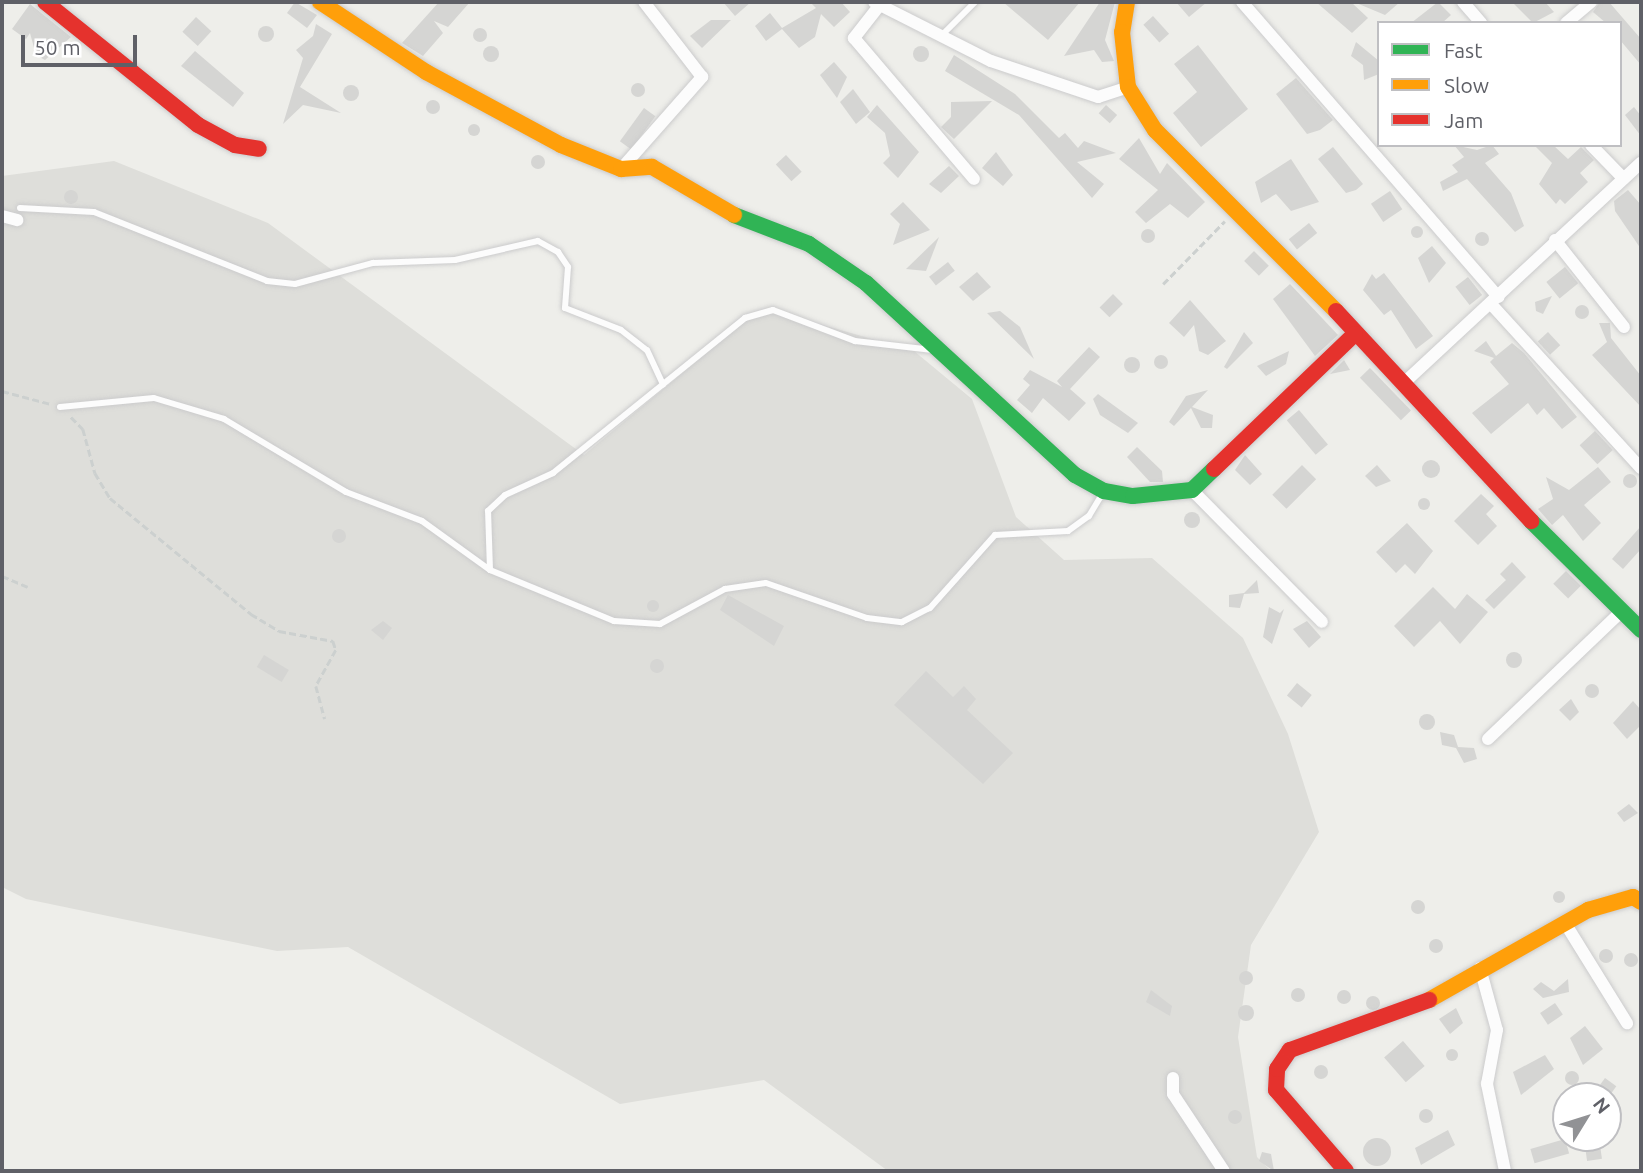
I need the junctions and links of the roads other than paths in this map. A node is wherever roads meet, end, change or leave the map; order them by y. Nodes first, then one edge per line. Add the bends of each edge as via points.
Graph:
1 (45, 2) edge
2 (320, 2) edge
3 (644, 2) edge
4 (975, 2) edge
5 (1127, 2) edge
6 (1242, 2) edge
7 (1463, 2) edge
8 (1591, 2) edge
9 (876, 4) edge
10 (1478, 21) edge
11 (1568, 21) edge
12 (941, 36) junction
13 (1128, 87) junction
14 (1593, 147) edge
15 (259, 149) dead end
16 (1641, 163) edge
17 (621, 169) junction
18 (1623, 178) junction
19 (974, 179) dead end
20 (18, 214) joint
21 (2, 216) edge
22 (1555, 240) junction
23 (1494, 301) junction
24 (1624, 327) dead end
25 (1355, 334) junction
26 (938, 351) junction
27 (1406, 381) junction
28 (663, 384) junction
29 (61, 407) road end
30 (1641, 468) edge
31 (1192, 490) junction
32 (1104, 491) junction
33 (490, 570) junction
34 (1622, 611) junction
35 (1322, 622) dead end
36 (1641, 630) edge
37 (1488, 739) dead end
38 (1641, 902) edge
39 (1565, 922) junction
40 (1480, 968) junction
41 (1627, 1023) dead end
42 (1173, 1078) dead end
43 (1224, 1171) edge
44 (1346, 1171) edge
45 (1504, 1171) edge

1 - 15 street via 198,125
2 - 17 street via 426,72 561,145
3 - 17 street via 702,77
4 - 12 lane
5 - 13 street via 1122,32
6 - 23 street
7 - 10 street
8 - 11 street
9 - 12 street
9 - 19 street via 854,38
12 - 13 street via 991,61 1098,97
13 - 25 street via 1154,130
14 - 18 street
16 - 18 street
17 - 26 street via 652,167 740,219 809,244 866,284
18 - 22 street
20 - 21 street
20 - 28 lane via 94,212 267,281 295,284 373,263 455,260 538,241 568,267 565,308 621,330 647,350
22 - 23 street
22 - 24 street
23 - 27 street
23 - 30 street
25 - 27 street
25 - 31 street
26 - 28 lane via 855,341 773,310 745,318
26 - 32 street via 1075,475
27 - 34 street via 1463,453
28 - 33 lane via 552,473 505,495 488,511
29 - 33 lane via 154,398 224,419 346,492 422,521
31 - 32 street via 1133,496
31 - 35 street
32 - 33 lane via 1089,516 1068,531 995,535 930,608 902,622 867,618 766,583 724,589 660,624 614,621
34 - 36 street
34 - 37 street
38 - 39 street via 1633,897
39 - 40 street
39 - 41 street
40 - 44 street via 1384,1020 1290,1050 1277,1069 1276,1090
40 - 45 street via 1497,1030 1487,1084
42 - 43 street via 1172,1094

